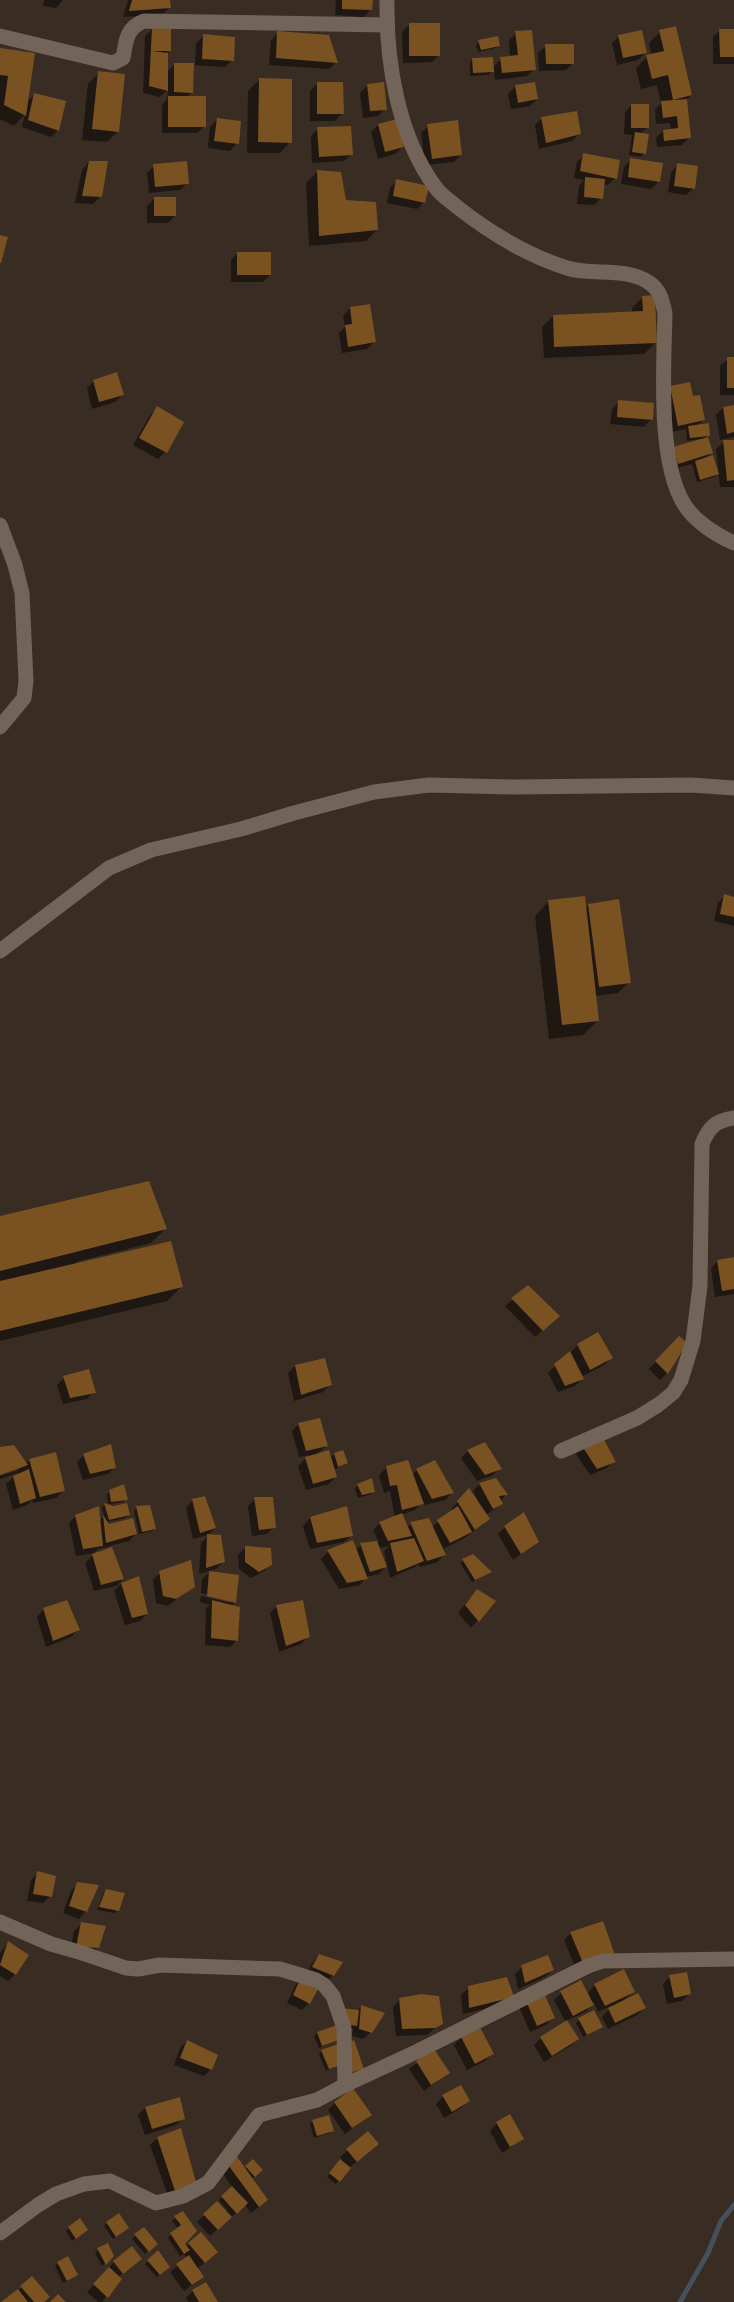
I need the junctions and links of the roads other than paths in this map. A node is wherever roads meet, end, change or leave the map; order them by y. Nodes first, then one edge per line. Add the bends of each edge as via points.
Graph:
1 (387, 0) edge
2 (387, 25) junction
3 (0, 36) edge
4 (0, 525) edge
5 (734, 543) edge
6 (0, 727) edge
7 (734, 788) edge
8 (0, 951) edge
9 (734, 1118) edge
10 (561, 1451) dead end
11 (0, 1922) edge
12 (734, 1959) edge
13 (345, 2085) junction
14 (0, 2233) edge

1 - 2 street
2 - 3 street via 144,21 129,30 123,58 113,63
2 - 5 street via 399,109 415,156 437,190 482,227 534,257 570,270 631,276 648,281 657,289 664,313 666,452 673,482 684,505 714,532
4 - 6 street via 22,593 26,681 24,698
7 - 8 street via 429,785 374,792 151,850 109,868
9 - 10 street via 710,1127 702,1144 700,1286 693,1341 681,1380 673,1393 637,1418
11 - 13 street via 51,1944 126,1968 159,1965 280,1969 316,1980 333,1996 344,2028
12 - 13 street via 603,1961
13 - 14 street via 317,2100 259,2115 208,2183 183,2196 156,2203 110,2181 84,2184 56,2194

